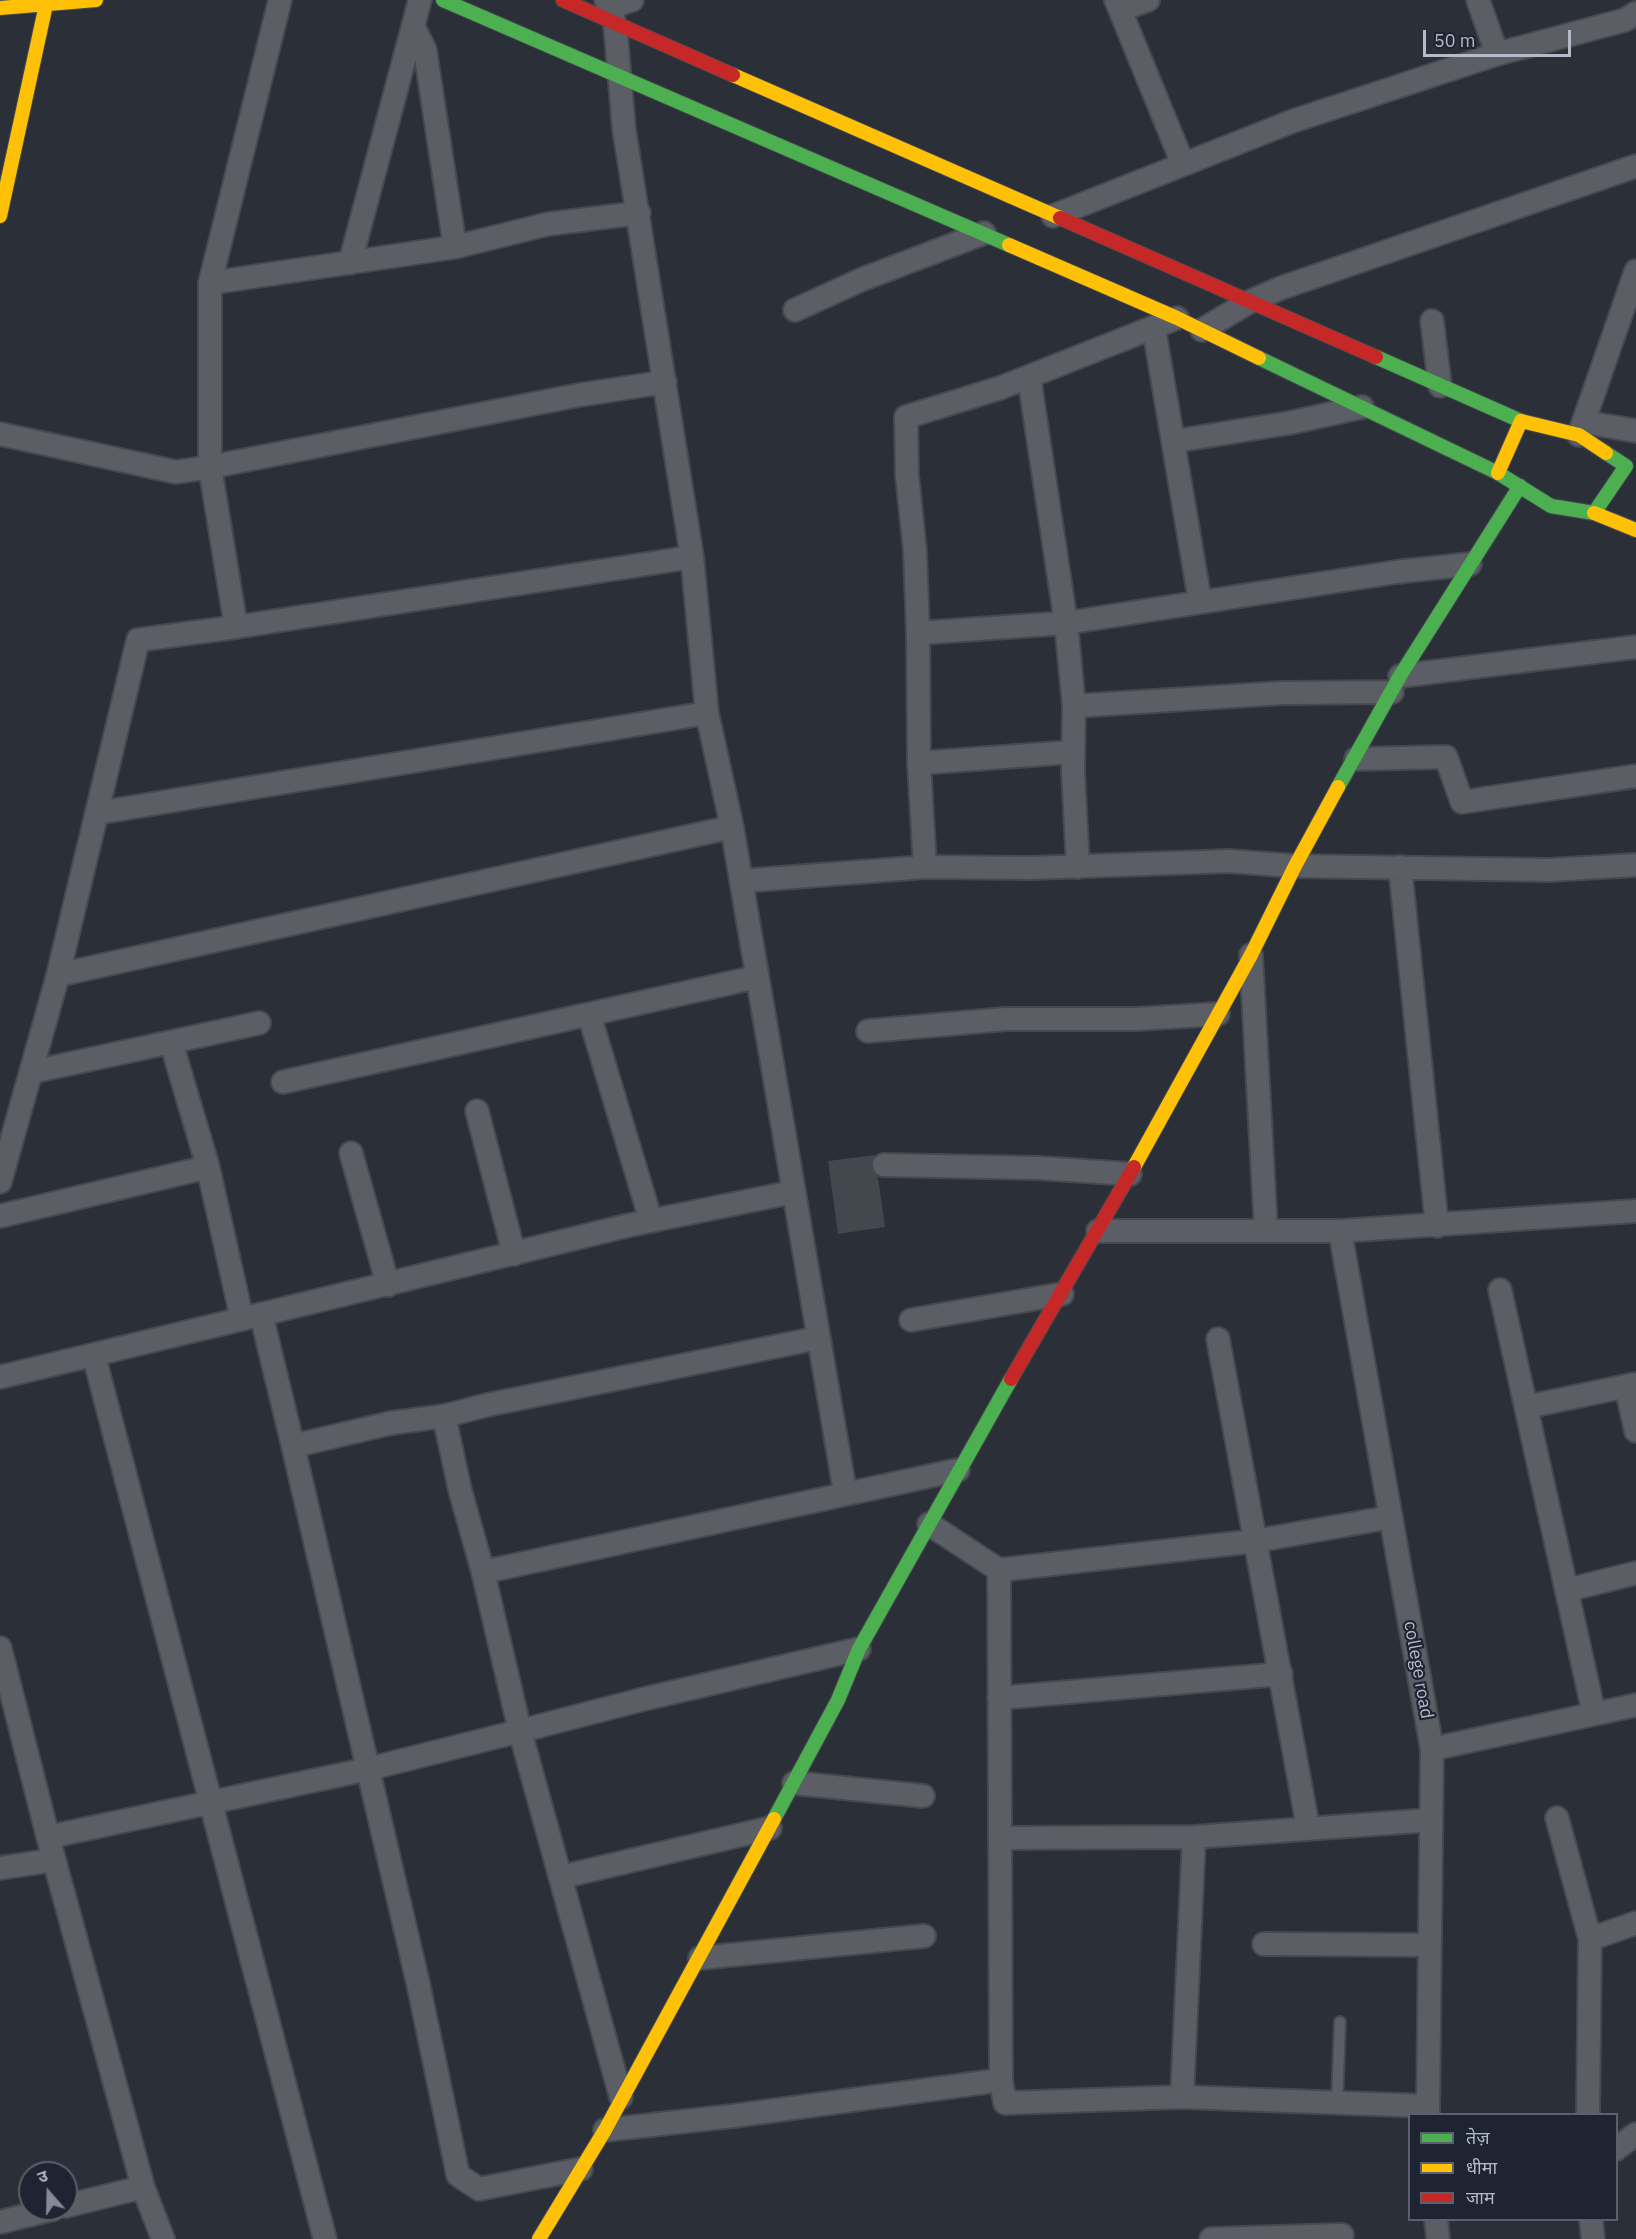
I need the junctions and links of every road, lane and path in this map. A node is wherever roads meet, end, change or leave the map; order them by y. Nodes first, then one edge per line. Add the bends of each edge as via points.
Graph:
1 (96, 0) edge
2 (280, 0) edge
3 (420, 0) edge
4 (443, 0) edge
5 (563, 0) edge
6 (632, 0) edge
7 (1148, 0) edge
8 (1479, 0) edge
9 (46, 2) edge
10 (1118, 5) edge
11 (0, 8) edge
12 (610, 11) edge
13 (1636, 14) edge
14 (412, 26) junction
15 (1497, 54) junction
16 (621, 79) junction
17 (1183, 164) junction
18 (1636, 166) edge
19 (639, 213) junction
20 (0, 216) edge
21 (1053, 216) junction
22 (984, 233) junction
23 (455, 247) junction
24 (350, 263) junction
25 (1636, 271) edge
26 (210, 283) junction
27 (1249, 302) junction
28 (795, 310) dead end
29 (1177, 318) junction
30 (1432, 321) dead end
31 (1154, 329) junction
32 (1202, 330) junction
33 (1029, 377) junction
34 (666, 382) junction
35 (1440, 386) junction
36 (1362, 407) junction
37 (1521, 421) junction
38 (1582, 429) junction
39 (1636, 431) edge
40 (0, 434) edge
41 (1175, 441) junction
42 (210, 467) junction
43 (1631, 468) edge
44 (1498, 473) junction
45 (1520, 486) junction
46 (1594, 513) junction
47 (1636, 530) edge
48 (692, 557) junction
49 (1470, 564) junction
50 (1200, 601) junction
51 (1066, 623) junction
52 (236, 627) junction
53 (918, 633) junction
54 (1636, 647) edge
55 (1396, 684) junction
56 (1074, 706) junction
57 (707, 713) junction
58 (1074, 752) junction
59 (1356, 759) junction
60 (919, 763) junction
61 (1636, 776) edge
62 (97, 813) junction
63 (732, 828) junction
64 (1636, 865) edge
65 (1295, 866) junction
66 (925, 867) junction
67 (1078, 867) junction
68 (1401, 867) junction
69 (741, 881) junction
70 (1251, 955) junction
71 (58, 975) junction
72 (757, 977) junction
73 (589, 1014) junction
74 (1218, 1014) junction
75 (259, 1023) dead end
76 (868, 1031) dead end
77 (171, 1042) junction
78 (31, 1072) junction
79 (283, 1082) dead end
80 (477, 1112) dead end
81 (351, 1153) dead end
82 (884, 1165) dead end
83 (208, 1167) junction
84 (1130, 1174) junction
85 (0, 1182) edge
86 (793, 1192) junction
87 (1636, 1211) edge
88 (0, 1216) edge
89 (651, 1221) junction
90 (1437, 1226) junction
91 (1098, 1231) junction
92 (1266, 1231) junction
93 (1340, 1231) junction
94 (514, 1254) junction
95 (388, 1285) junction
96 (1500, 1290) dead end
97 (1062, 1294) junction
98 (252, 1317) junction
99 (911, 1320) dead end
100 (818, 1338) junction
101 (1218, 1339) dead end
102 (94, 1356) junction
103 (0, 1377) edge
104 (1631, 1385) edge
105 (1526, 1407) junction
106 (444, 1416) junction
107 (1636, 1431) edge
108 (293, 1446) junction
109 (958, 1470) junction
110 (845, 1492) junction
111 (1390, 1517) junction
112 (929, 1524) junction
113 (1255, 1541) junction
114 (999, 1570) junction
115 (483, 1572) junction
116 (1636, 1573) edge
117 (1567, 1590) junction
118 (0, 1648) edge
119 (859, 1649) junction
120 (1281, 1674) junction
121 (999, 1698) junction
122 (1636, 1705) edge
123 (1594, 1714) junction
124 (520, 1731) junction
125 (1432, 1749) junction
126 (368, 1769) junction
127 (794, 1783) junction
128 (923, 1796) dead end
129 (211, 1804) junction
130 (1557, 1818) dead end
131 (1431, 1820) junction
132 (1308, 1827) junction
133 (770, 1828) junction
134 (48, 1837) junction
135 (1194, 1837) junction
136 (1000, 1838) junction
137 (54, 1860) junction
138 (0, 1868) edge
139 (561, 1877) junction
140 (1636, 1923) edge
141 (924, 1936) dead end
142 (1590, 1939) junction
143 (1264, 1944) dead end
144 (1429, 1945) junction
145 (700, 1958) junction
146 (1340, 2022) dead end
147 (1001, 2080) junction
148 (621, 2097) junction
149 (1182, 2097) junction
150 (1337, 2102) junction
151 (1427, 2110) edge
152 (1588, 2113) edge
153 (605, 2130) junction
154 (1636, 2134) edge
155 (1618, 2148) edge
156 (581, 2169) junction
157 (143, 2187) junction
158 (78, 2203) edge
159 (18, 2218) edge
160 (1436, 2221) edge
161 (1591, 2221) edge
162 (0, 2222) edge
163 (1342, 2235) dead end
164 (163, 2239) edge
165 (325, 2239) edge
166 (538, 2239) edge
167 (1211, 2239) edge
168 (1438, 2239) edge
169 (1593, 2239) edge

1 - 9 street
2 - 26 street
3 - 14 street
4 - 16 street
5 - 12 street
6 - 12 street
7 - 10 street
8 - 15 street
9 - 11 street
9 - 20 street
10 - 17 street
12 - 16 street
12 - 21 street
13 - 15 street
14 - 23 street via 425,50
14 - 24 street
15 - 17 street via 1293,120
16 - 19 street via 624,129
16 - 22 street
17 - 21 street
18 - 27 street
19 - 23 street via 548,225
19 - 34 street
21 - 27 street
22 - 28 street via 863,279
22 - 29 street
23 - 24 street
24 - 26 street
25 - 38 street
26 - 42 street
27 - 32 street
27 - 35 street
29 - 31 street
29 - 32 street
30 - 35 street
31 - 33 street
31 - 41 street
32 - 36 street
33 - 51 street
33 - 53 street via 906,417
34 - 42 street via 579,395
34 - 48 street
35 - 37 street
36 - 41 street
36 - 44 street
37 - 38 street
37 - 44 street
38 - 39 street
38 - 43 street
40 - 42 street via 176,472
41 - 50 street
42 - 52 street
43 - 46 street
44 - 45 street
45 - 46 street via 1551,507
45 - 49 street
46 - 47 street
48 - 52 street
48 - 57 street
49 - 50 street
49 - 55 street
50 - 51 street
51 - 53 street
51 - 56 street
52 - 62 street via 138,640
53 - 60 street
54 - 55 street
55 - 56 street
55 - 59 street
56 - 58 street
57 - 62 street
57 - 63 street
58 - 60 street
58 - 67 street
59 - 61 street via 1446,757 1462,802
59 - 65 street
60 - 66 street
62 - 71 street
63 - 69 street
63 - 71 street
64 - 68 street via 1549,870
65 - 67 street via 1229,861
65 - 68 street
65 - 70 street
66 - 67 street
66 - 69 street
68 - 90 street
69 - 72 street
70 - 74 street
70 - 92 street
71 - 78 street
72 - 73 street
72 - 86 street
73 - 79 street
73 - 89 street
74 - 76 street via 1137,1019 1006,1019
74 - 84 street
75 - 77 street
77 - 78 street
77 - 83 street
78 - 85 street
80 - 94 street
81 - 95 street
82 - 84 street
83 - 88 street
83 - 98 street
84 - 91 street
86 - 89 street
86 - 100 street
87 - 90 street
89 - 94 street
90 - 93 street
91 - 92 street
91 - 97 street
92 - 93 street
93 - 111 street, college road
94 - 95 street
95 - 98 street
96 - 105 street
97 - 99 street
97 - 109 street
98 - 102 street
98 - 108 street
100 - 106 street
100 - 110 street
101 - 113 street
102 - 103 street
102 - 129 street
104 - 105 street
104 - 107 street
105 - 117 street
106 - 108 street via 391,1422
106 - 115 street
108 - 126 street
109 - 110 street
109 - 112 street
110 - 115 street
111 - 113 street
111 - 125 street, college road
112 - 114 street
112 - 119 street
113 - 114 street
113 - 120 street
114 - 121 street
115 - 124 street
116 - 117 street
117 - 123 street
118 - 134 street
119 - 124 street
119 - 127 street via 838,1700
120 - 121 street
120 - 132 street
121 - 136 street
122 - 123 street
123 - 125 street
124 - 126 street
124 - 139 street
125 - 131 street, college road
126 - 129 street
126 - 156 street via 458,2175 479,2189
127 - 128 street
127 - 133 street
129 - 134 street
129 - 165 street
130 - 142 street
131 - 132 street
131 - 144 street, college road
132 - 135 street
133 - 139 street
133 - 145 street
134 - 137 street
135 - 136 street
135 - 149 street
136 - 147 street
137 - 138 street
137 - 157 street
139 - 148 street
140 - 142 street
141 - 145 street
142 - 152 street
143 - 144 street
144 - 151 street, college road
145 - 148 street
146 - 150 lane
147 - 149 street via 1005,2103
147 - 153 street
148 - 153 street
149 - 150 street
150 - 151 street
153 - 156 street
154 - 155 street
156 - 166 street
157 - 158 street
157 - 164 street
159 - 162 street
160 - 168 street
161 - 169 street
163 - 167 street

